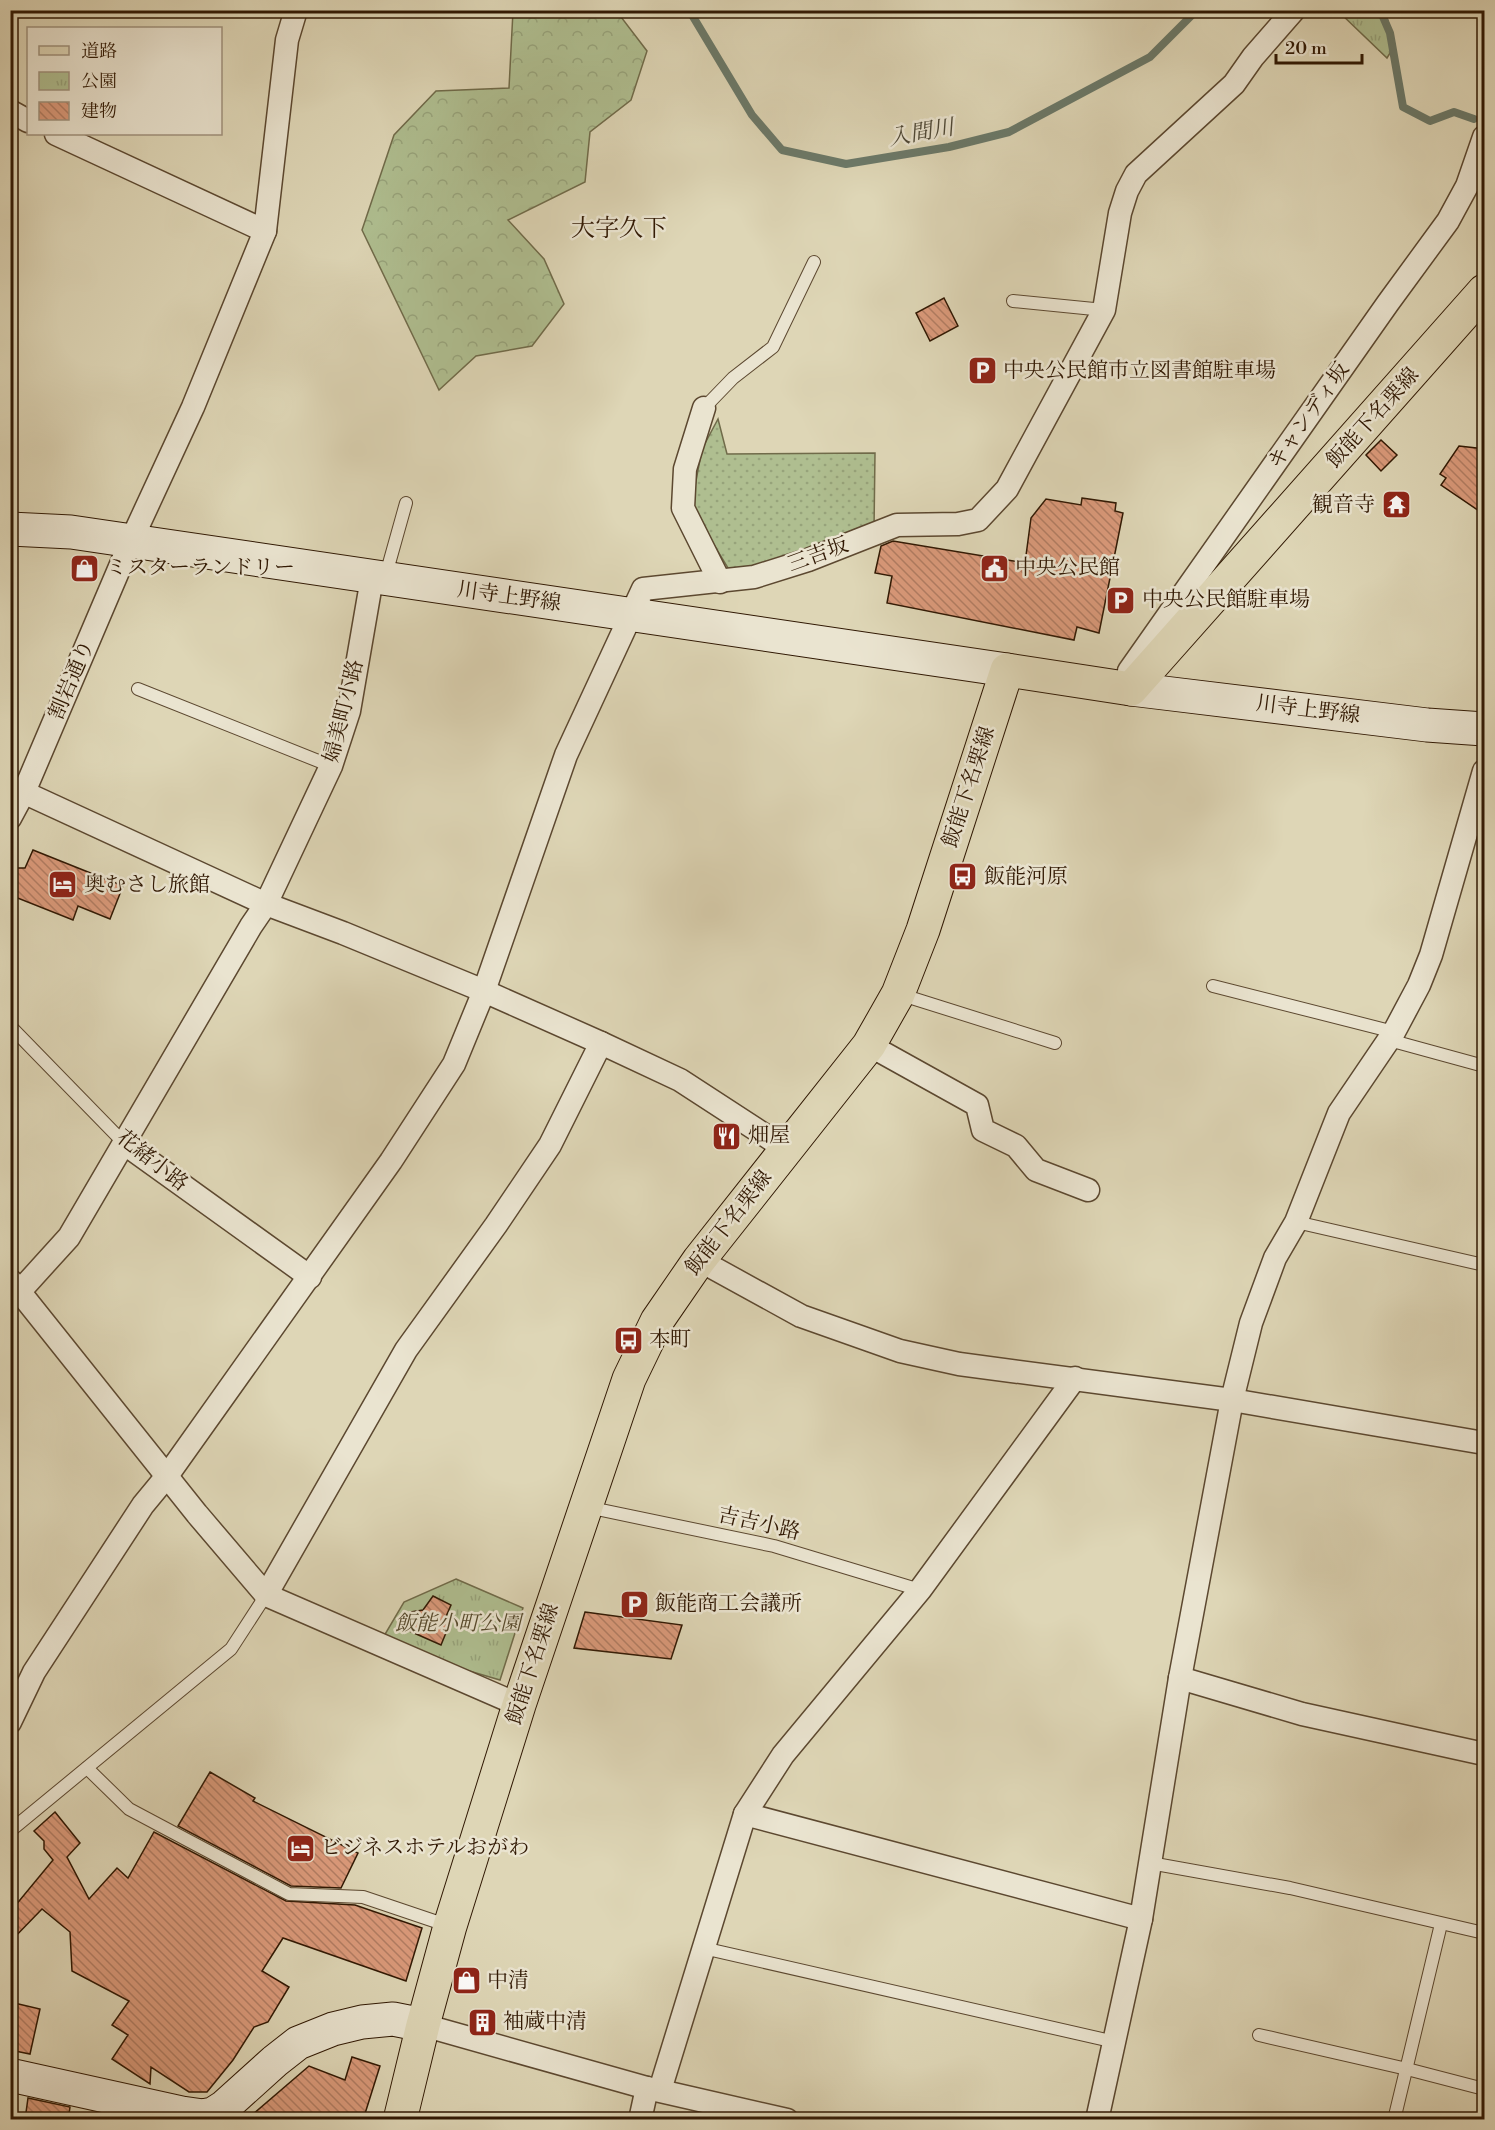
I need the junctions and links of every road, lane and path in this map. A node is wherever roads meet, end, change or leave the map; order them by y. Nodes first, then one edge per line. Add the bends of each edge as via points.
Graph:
1 (296, 10) edge
2 (1294, 10) edge
3 (58, 135) edge
4 (1485, 137) edge
5 (265, 231) junction
6 (814, 262) dead end
7 (1485, 291) edge
8 (1013, 301) dead end
9 (1104, 310) junction
10 (704, 408) joint
11 (406, 503) dead end
12 (10, 528) edge
13 (131, 541) junction
14 (379, 579) junction
15 (720, 582) junction
16 (632, 615) junction
17 (1007, 670) junction
18 (1125, 688) junction
19 (138, 689) dead end
20 (1485, 729) edge
21 (331, 766) junction
22 (1485, 771) edge
23 (17, 789) edge
24 (10, 818) edge
25 (1475, 838) edge
26 (266, 904) junction
27 (1213, 986) dead end
28 (484, 991) junction
29 (898, 994) junction
30 (10, 1026) edge
31 (1391, 1036) junction
32 (601, 1043) junction
33 (1055, 1043) dead end
34 (869, 1045) junction
35 (1485, 1066) edge
36 (125, 1144) junction
37 (786, 1149) junction
38 (1088, 1190) dead end
39 (1296, 1222) junction
40 (699, 1260) junction
41 (1485, 1265) edge
42 (310, 1277) junction
43 (14, 1289) edge
44 (1074, 1378) junction
45 (1232, 1400) junction
46 (1485, 1443) edge
47 (167, 1476) junction
48 (586, 1507) junction
49 (920, 1590) junction
50 (266, 1595) junction
51 (34, 1672) junction
52 (10, 1674) edge
53 (1180, 1678) junction
54 (519, 1705) junction
55 (10, 1722) edge
56 (1485, 1754) edge
57 (87, 1768) junction
58 (744, 1814) junction
59 (10, 1831) edge
60 (1150, 1863) junction
61 (1140, 1919) junction
62 (1441, 1924) junction
63 (450, 1926) junction
64 (1485, 1933) edge
65 (703, 1948) junction
66 (423, 2025) junction
67 (1258, 2035) dead end
68 (1115, 2042) junction
69 (1407, 2069) junction
70 (10, 2075) edge
71 (654, 2089) junction
72 (1485, 2089) edge
73 (190, 2117) edge
74 (400, 2120) edge
75 (639, 2120) edge
76 (787, 2120) edge
77 (1097, 2120) edge
78 (1394, 2120) edge

1 - 5 street, 割岩通り via 287,40
2 - 9 street, 三吉坂 via 1234,84 1136,174 1120,213
3 - 5 street
4 - 18 street, キャンディ坂 via 1467,186 1448,221
5 - 13 street, 割岩通り via 193,408
6 - 10 lane via 773,347 733,378
7 - 18 main road, 飯能下名栗線
8 - 9 lane
9 - 15 street, 三吉坂 via 1007,489 978,520 897,525 808,560 754,577
10 - 15 street via 685,469 683,508
11 - 14 lane, 婦美町小路
12 - 13 street, 川寺上野線
13 - 14 street, 川寺上野線
13 - 23 street, 割岩通り
14 - 16 street, 川寺上野線
14 - 21 street, 婦美町小路
15 - 16 street, 三吉坂 via 643,589
16 - 17 street, 川寺上野線
16 - 28 street via 566,755
17 - 18 main road
17 - 29 main road, 飯能下名栗線 via 923,930
18 - 20 street, 川寺上野線
19 - 21 lane
21 - 26 street, 婦美町小路
22 - 25 street
23 - 24 street, 割岩通り
23 - 26 street
25 - 31 street via 1419,985
26 - 28 street
26 - 36 street, 婦美町小路
27 - 31 lane
28 - 32 street
28 - 42 street via 454,1064
29 - 33 lane
29 - 34 main road, 飯能下名栗線
30 - 36 lane, 花緒小路
31 - 35 lane
31 - 39 street via 1339,1113
32 - 37 street via 680,1080
32 - 50 street via 550,1144 406,1350
34 - 37 main road, 飯能下名栗線
34 - 38 street via 977,1105 983,1130 1016,1146 1035,1170
36 - 42 street, 花緒小路
36 - 43 street, 婦美町小路 via 69,1237
37 - 40 main road, 飯能下名栗線
39 - 41 lane
39 - 45 street via 1275,1258 1251,1323
40 - 44 street via 801,1316 900,1351 959,1364
40 - 48 main road, 飯能下名栗線 via 657,1321 630,1379
42 - 47 street
43 - 47 street
44 - 45 street
44 - 49 street
45 - 46 street
45 - 53 street
47 - 50 street
47 - 51 street via 143,1505
48 - 49 lane, 吉吉小路 via 774,1546
48 - 54 main road, 飯能下名栗線
49 - 58 street via 783,1755
50 - 54 street
50 - 57 lane via 231,1649
51 - 52 street
51 - 55 street
53 - 56 street via 1302,1714
53 - 60 street
54 - 63 main road, 飯能下名栗線
57 - 59 lane
57 - 63 lane via 129,1809 289,1894 363,1897
58 - 61 street
58 - 65 street
60 - 61 street
60 - 62 lane via 1290,1888
61 - 68 street
62 - 64 lane
62 - 69 lane
63 - 66 main road, 飯能下名栗線
65 - 68 lane
65 - 71 street
66 - 71 street
66 - 73 street via 393,2019 333,2029 298,2043 213,2114
66 - 74 main road, 飯能下名栗線
67 - 69 lane
68 - 77 street
69 - 72 lane
69 - 78 lane
70 - 73 street
71 - 75 street
71 - 76 street

